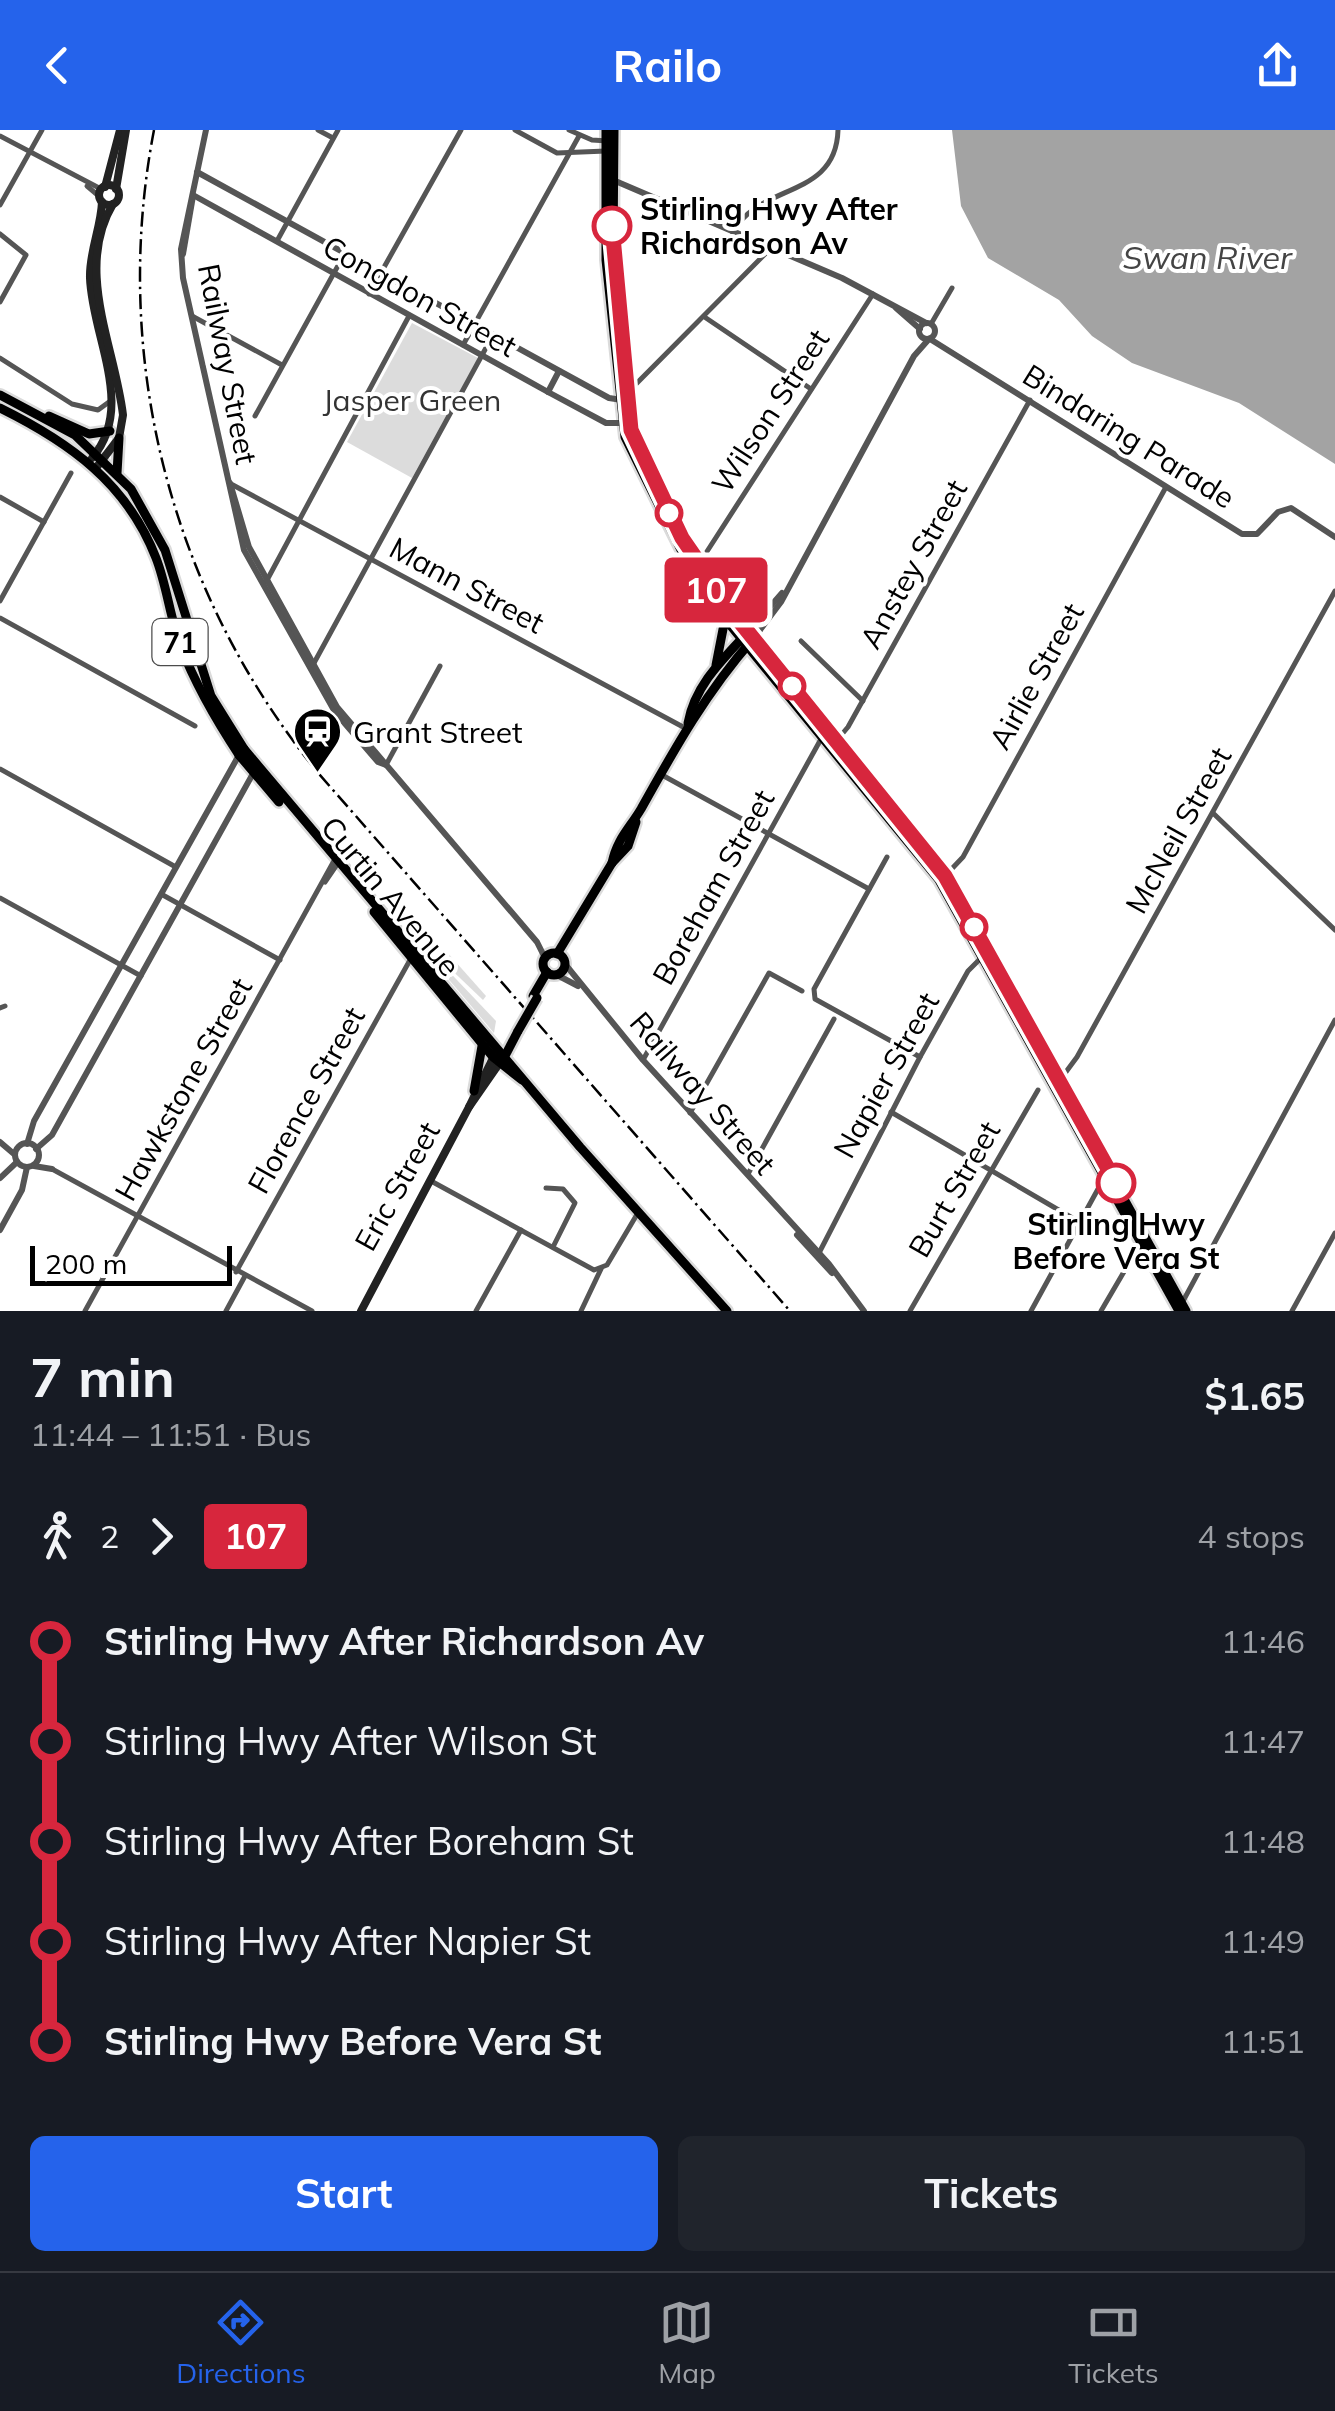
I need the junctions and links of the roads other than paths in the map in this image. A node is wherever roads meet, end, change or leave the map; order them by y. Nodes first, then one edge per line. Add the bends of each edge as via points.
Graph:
1 (42, 130) edge
2 (123, 130) edge
3 (206, 130) edge
4 (318, 130) edge
5 (338, 130) edge
6 (461, 130) edge
7 (515, 130) edge
8 (569, 130) edge
9 (838, 130) edge
10 (0, 136) edge
11 (579, 136) junction
12 (334, 138) junction
13 (610, 141) edge
14 (30, 153) junction
15 (568, 155) junction
16 (197, 172) junction
17 (613, 180) junction
18 (116, 189) junction
19 (102, 194) junction
20 (193, 195) junction
21 (113, 204) junction
22 (0, 206) edge
23 (288, 222) junction
24 (733, 232) junction
25 (0, 234) edge
26 (276, 243) junction
27 (771, 248) junction
28 (344, 253) junction
29 (381, 273) junction
30 (334, 275) junction
31 (952, 288) dead end
32 (370, 294) junction
33 (872, 294) junction
34 (0, 302) edge
35 (192, 316) junction
36 (410, 316) junction
37 (705, 317) junction
38 (474, 324) junction
39 (927, 328) junction
40 (493, 334) junction
41 (929, 339) junction
42 (463, 345) junction
43 (949, 348) junction
44 (482, 356) junction
45 (914, 356) junction
46 (0, 358) edge
47 (283, 365) junction
48 (559, 370) junction
49 (114, 384) junction
50 (636, 384) dead end
51 (812, 389) junction
52 (548, 392) junction
53 (0, 394) edge
54 (112, 400) junction
55 (623, 400) junction
56 (1030, 400) junction
57 (0, 408) edge
58 (37, 413) junction
59 (255, 416) dead end
60 (626, 423) junction
61 (110, 431) junction
62 (119, 438) junction
63 (96, 460) junction
64 (71, 473) dead end
65 (118, 473) junction
66 (229, 482) junction
67 (1166, 487) junction
68 (0, 497) edge
69 (44, 522) junction
70 (301, 522) junction
71 (1335, 537) edge
72 (706, 552) dead end
73 (372, 557) junction
74 (265, 585) junction
75 (1335, 590) edge
76 (0, 601) edge
77 (0, 618) edge
78 (724, 618) junction
79 (747, 639) junction
80 (801, 641) dead end
81 (716, 665) junction
82 (440, 666) dead end
83 (311, 667) junction
84 (850, 683) junction
85 (872, 685) junction
86 (863, 701) junction
87 (194, 726) dead end
88 (686, 726) junction
89 (820, 739) junction
90 (833, 743) junction
91 (242, 752) junction
92 (386, 766) junction
93 (255, 769) junction
94 (0, 770) edge
95 (660, 774) junction
96 (1214, 814) junction
97 (770, 832) junction
98 (887, 857) dead end
99 (335, 863) junction
100 (174, 866) junction
101 (942, 878) junction
102 (870, 889) junction
103 (159, 893) junction
104 (0, 898) edge
105 (180, 906) junction
106 (1335, 930) edge
107 (414, 954) junction
108 (985, 955) junction
109 (557, 957) junction
110 (280, 960) junction
111 (119, 964) junction
112 (551, 974) junction
113 (141, 976) junction
114 (579, 987) junction
115 (802, 991) dead end
116 (834, 1018) dead end
117 (1335, 1020) edge
118 (480, 1042) junction
119 (499, 1056) junction
120 (920, 1057) junction
121 (643, 1060) junction
122 (1055, 1082) junction
123 (1038, 1090) dead end
124 (474, 1091) junction
125 (469, 1108) junction
126 (890, 1112) junction
127 (690, 1113) junction
128 (1, 1143) edge
129 (24, 1145) junction
130 (37, 1153) junction
131 (16, 1158) junction
132 (30, 1166) junction
133 (52, 1169) junction
134 (992, 1170) junction
135 (746, 1176) junction
136 (0, 1178) edge
137 (1110, 1179) junction
138 (428, 1180) junction
139 (546, 1188) dead end
140 (639, 1210) junction
141 (138, 1216) junction
142 (1081, 1222) junction
143 (0, 1230) edge
144 (521, 1230) junction
145 (1335, 1233) edge
146 (1147, 1246) junction
147 (553, 1247) junction
148 (815, 1253) junction
149 (598, 1270) junction
150 (236, 1272) junction
151 (244, 1276) junction
152 (1191, 1282) junction
153 (1172, 1286) junction
154 (1180, 1309) edge
155 (85, 1311) edge
156 (226, 1311) edge
157 (312, 1311) edge
158 (357, 1311) edge
159 (476, 1311) edge
160 (581, 1311) edge
161 (727, 1311) edge
162 (864, 1311) edge
163 (910, 1311) edge
164 (1031, 1311) edge
165 (1101, 1311) edge
166 (1292, 1311) edge

1 - 14 street
2 - 18 main road
2 - 19 main road
3 - 16 street, Railway Street
4 - 12 street
5 - 12 street
6 - 29 street
7 - 15 street
8 - 11 street
9 - 24 street via 828,168 749,213
10 - 14 street
11 - 13 street
11 - 15 street
12 - 23 street
13 - 15 street
13 - 17 main road
13 - 55 main road via 605,243
14 - 19 street
14 - 22 street
15 - 38 street
16 - 20 street, Railway Street
16 - 23 street, Congdon Street
17 - 24 street, Bindaring Parade
17 - 55 main road
18 - 19 main road
18 - 21 main road
19 - 21 main road
19 - 49 main road via 90,285
20 - 26 street, Congdon Street
20 - 35 street, Railway Street via 183,254
21 - 49 main road via 96,276
23 - 26 street
23 - 28 street, Congdon Street
24 - 27 street, Bindaring Parade
25 - 34 street via 26,256
26 - 30 street, Congdon Street
27 - 33 street, Bindaring Parade
27 - 37 street
28 - 29 street, Congdon Street
28 - 30 street
29 - 32 street
29 - 38 street, Congdon Street
30 - 32 street, Congdon Street
30 - 47 street
31 - 39 street
32 - 36 street, Congdon Street
33 - 39 street, Bindaring Parade
33 - 51 street, Wilson Street
35 - 47 street
35 - 66 street, Railway Street
36 - 42 street, Congdon Street
36 - 70 street
37 - 50 street
37 - 51 street
38 - 40 street, Congdon Street
38 - 42 street
39 - 41 street
39 - 43 street, Bindaring Parade
39 - 45 street
40 - 44 street
40 - 48 street, Congdon Street
41 - 43 street, Bindaring Parade
41 - 45 street
42 - 44 street, Congdon Street
43 - 56 street, Bindaring Parade
44 - 52 street, Congdon Street
44 - 73 street
45 - 79 street via 781,602
46 - 54 street via 80,408 98,410
47 - 59 street
48 - 52 street
48 - 55 street, Congdon Street
49 - 54 main road
49 - 62 main road via 123,415
51 - 72 street, Wilson Street
52 - 60 street, Congdon Street via 606,423
53 - 58 main road, 71
54 - 61 main road
55 - 60 main road
56 - 67 street, Bindaring Parade
56 - 85 street, Anstey Street
57 - 63 main road, 71
58 - 61 main road via 90,434
58 - 63 main road, 71
60 - 78 main road via 628,448 680,551
60 - 79 main road via 694,559
61 - 63 main road
62 - 63 main road
62 - 65 main road
63 - 65 main road, 71
63 - 91 main road, Curtin Avenue / 71 via 142,527 194,678
64 - 69 street
65 - 91 main road, Curtin Avenue / 71 via 165,550 211,696
66 - 70 street, Mann Street
66 - 74 street, Railway Street via 244,550
67 - 71 street, Bindaring Parade via 1242,534 1256,535 1291,508
67 - 101 street, Airlie Street via 959,863
68 - 69 street
69 - 76 street
70 - 73 street, Mann Street
70 - 74 street
73 - 83 street
73 - 88 street, Mann Street
74 - 83 street, Railway Street
75 - 96 street, McNeil Street
77 - 87 street
78 - 79 main road
78 - 81 main road
79 - 81 main road
79 - 88 main road
79 - 89 main road
79 - 90 main road
80 - 84 street
81 - 88 main road
82 - 92 street
83 - 92 street, Railway Street via 334,712
84 - 85 street
84 - 86 street
85 - 86 street, Anstey Street
86 - 90 street, Anstey Street
88 - 95 main road
89 - 90 main road
89 - 97 street, Boreham Street
90 - 101 main road
91 - 93 main road, Curtin Avenue / 71
91 - 100 street
92 - 109 street, Railway Street
93 - 99 main road, Curtin Avenue / 71
93 - 105 street
94 - 100 street
95 - 97 street
95 - 109 main road via 617,840 612,863
96 - 106 street
96 - 122 street, McNeil Street via 1077,1058
97 - 102 street
97 - 121 street, Boreham Street
98 - 102 street
99 - 107 main road, Curtin Avenue / 71
99 - 110 street, Hawkstone Street
100 - 103 street
101 - 108 main road
102 - 120 street via 815,998
103 - 105 street
103 - 111 street
104 - 111 street
105 - 110 street
105 - 113 street
107 - 118 main road, Curtin Avenue / 71
107 - 119 main road, Curtin Avenue / 71
107 - 150 street, Florence Street
108 - 120 street, Napier Street via 968,970
108 - 122 main road
109 - 112 main road, Eric Street
109 - 112 main road
109 - 114 street, Railway Street
110 - 141 street, Hawkstone Street
111 - 113 street
111 - 129 street
112 - 114 street, Railway Street
112 - 119 main road, Eric Street, bridge
113 - 130 street
114 - 121 street, Railway Street
115 - 127 street via 769,973
116 - 135 street
117 - 152 street
118 - 119 main road, Curtin Avenue / 71
118 - 124 main road
119 - 124 main road, Eric Street
119 - 125 main road, Eric Street
119 - 140 main road, Curtin Avenue
120 - 126 street, Napier Street
121 - 127 street, Railway Street
122 - 137 main road
123 - 134 street, Burt Street
124 - 125 main road, Eric Street
125 - 138 main road, Eric Street
126 - 134 street
126 - 148 street, Napier Street
127 - 135 street, Railway Street
128 - 129 street
128 - 131 street
129 - 130 street
129 - 131 street
130 - 132 street
130 - 133 street
131 - 132 street
131 - 136 street
132 - 133 street
132 - 143 street
133 - 141 street
134 - 142 street
134 - 163 street, Burt Street
135 - 148 street, Railway Street
137 - 142 street
137 - 146 main road
138 - 144 street
138 - 158 main road, Eric Street
139 - 147 street via 557,1185 575,1208
140 - 149 street
140 - 161 main road, Curtin Avenue
141 - 150 street
141 - 155 street, Hawkstone Street
142 - 164 street
144 - 147 street
144 - 159 street
145 - 166 street
146 - 153 main road
146 - 154 main road
146 - 165 street via 1132,1258
147 - 149 street
148 - 162 street, Railway Street
149 - 160 street
150 - 151 street
151 - 156 street
151 - 157 street
152 - 153 street
152 - 154 street
153 - 154 main road

